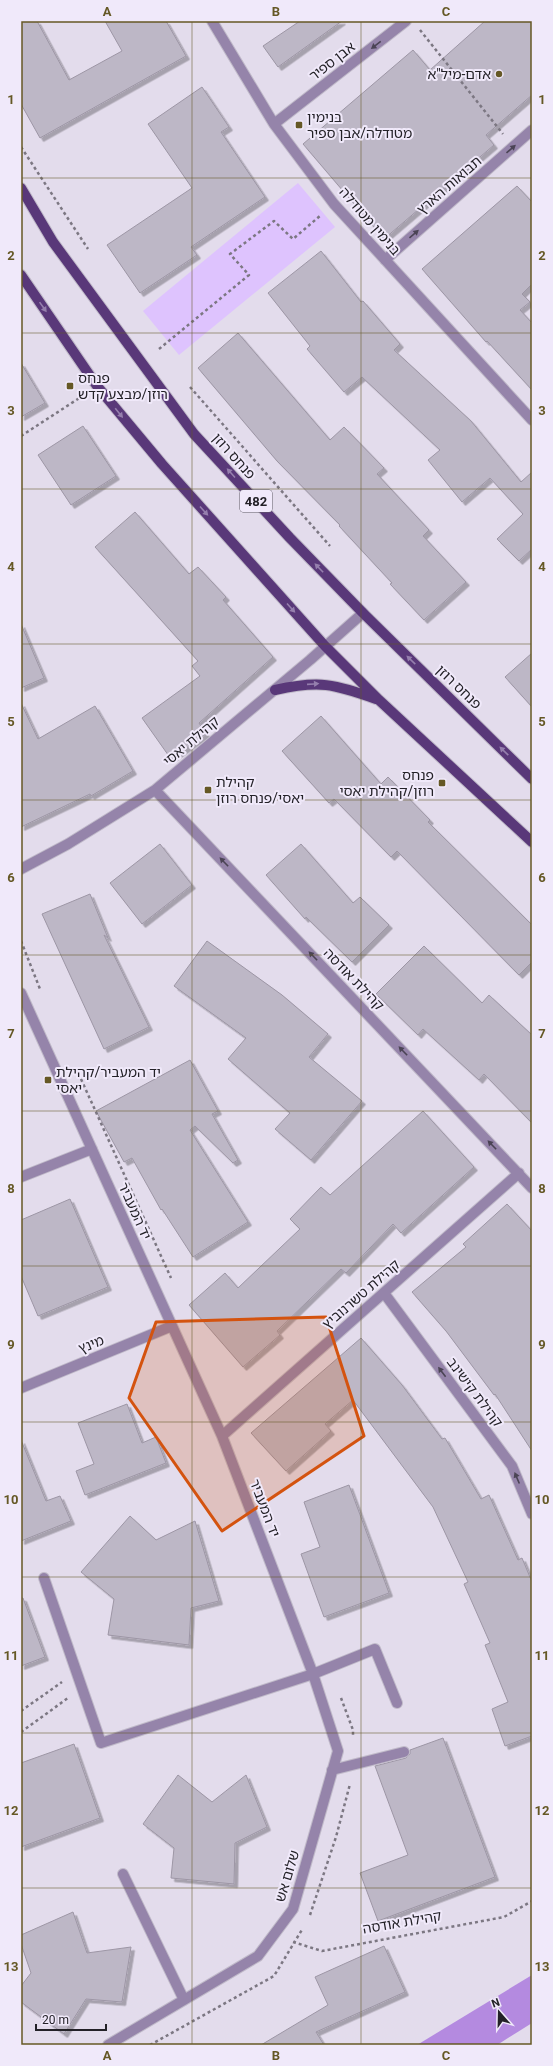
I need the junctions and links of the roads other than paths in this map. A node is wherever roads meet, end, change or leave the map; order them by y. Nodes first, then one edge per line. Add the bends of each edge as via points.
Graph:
1 (212, 21) edge
2 (406, 21) edge
3 (274, 124) junction
4 (532, 130) edge
5 (21, 188) edge
6 (385, 260) junction
7 (21, 275) edge
8 (532, 420) edge
9 (363, 613) junction
10 (325, 646) junction
11 (275, 690) junction
12 (379, 700) junction
13 (532, 778) edge
14 (155, 790) junction
15 (532, 842) edge
16 (21, 869) edge
17 (21, 993) edge
18 (92, 1149) junction
19 (519, 1173) junction
20 (21, 1177) edge
21 (532, 1188) edge
22 (384, 1293) junction
23 (172, 1326) junction
24 (21, 1388) edge
25 (222, 1436) junction
26 (532, 1514) edge
27 (44, 1578) dead end
28 (313, 1674) junction
29 (397, 1704) dead end
30 (404, 1752) dead end
31 (332, 1770) junction
32 (123, 1874) dead end
33 (184, 2000) junction
34 (108, 2045) edge

1 - 3 street, בנימין מטודלה
2 -> 3 street, אבן ספיר
3 - 6 street, בנימין מטודלה via 334,204
6 -> 4 street, תבואות הארץ
9 -> 5 main road, פנחס רוזן / 482 via 194,434 53,242
6 - 8 street, בנימין מטודלה
7 -> 10 main road via 97,386 162,464
9 - 10 street, קהילת יאסי
13 -> 9 main road, פנחס רוזן / 482
10 - 11 street, קהילת יאסי
10 - 12 main road
11 -> 12 main road via 319,683 339,686
11 - 14 street, קהילת יאסי
12 - 15 main road
14 - 16 street, קהילת יאסי via 68,844
19 -> 14 street, קהילת אודסה
17 - 18 street, יד המעביר
18 - 20 street
18 - 23 street, יד המעביר
19 - 21 street, קהילת אודסה
19 - 22 street, קהילת טשרנוביץ
22 - 25 street, קהילת טשרנוביץ
26 -> 22 street, קהילת קישינב via 512,1466
23 - 24 street, מינץ
23 - 25 street, יד המעביר
25 - 28 street, יד המעביר
27 - 28 street via 101,1743
28 - 29 street via 375,1649
28 - 31 street, שלום אש via 338,1751
30 - 31 street
31 - 33 street, שלום אש via 293,1909 258,1956
32 - 33 street
33 - 34 street, שלום אש

